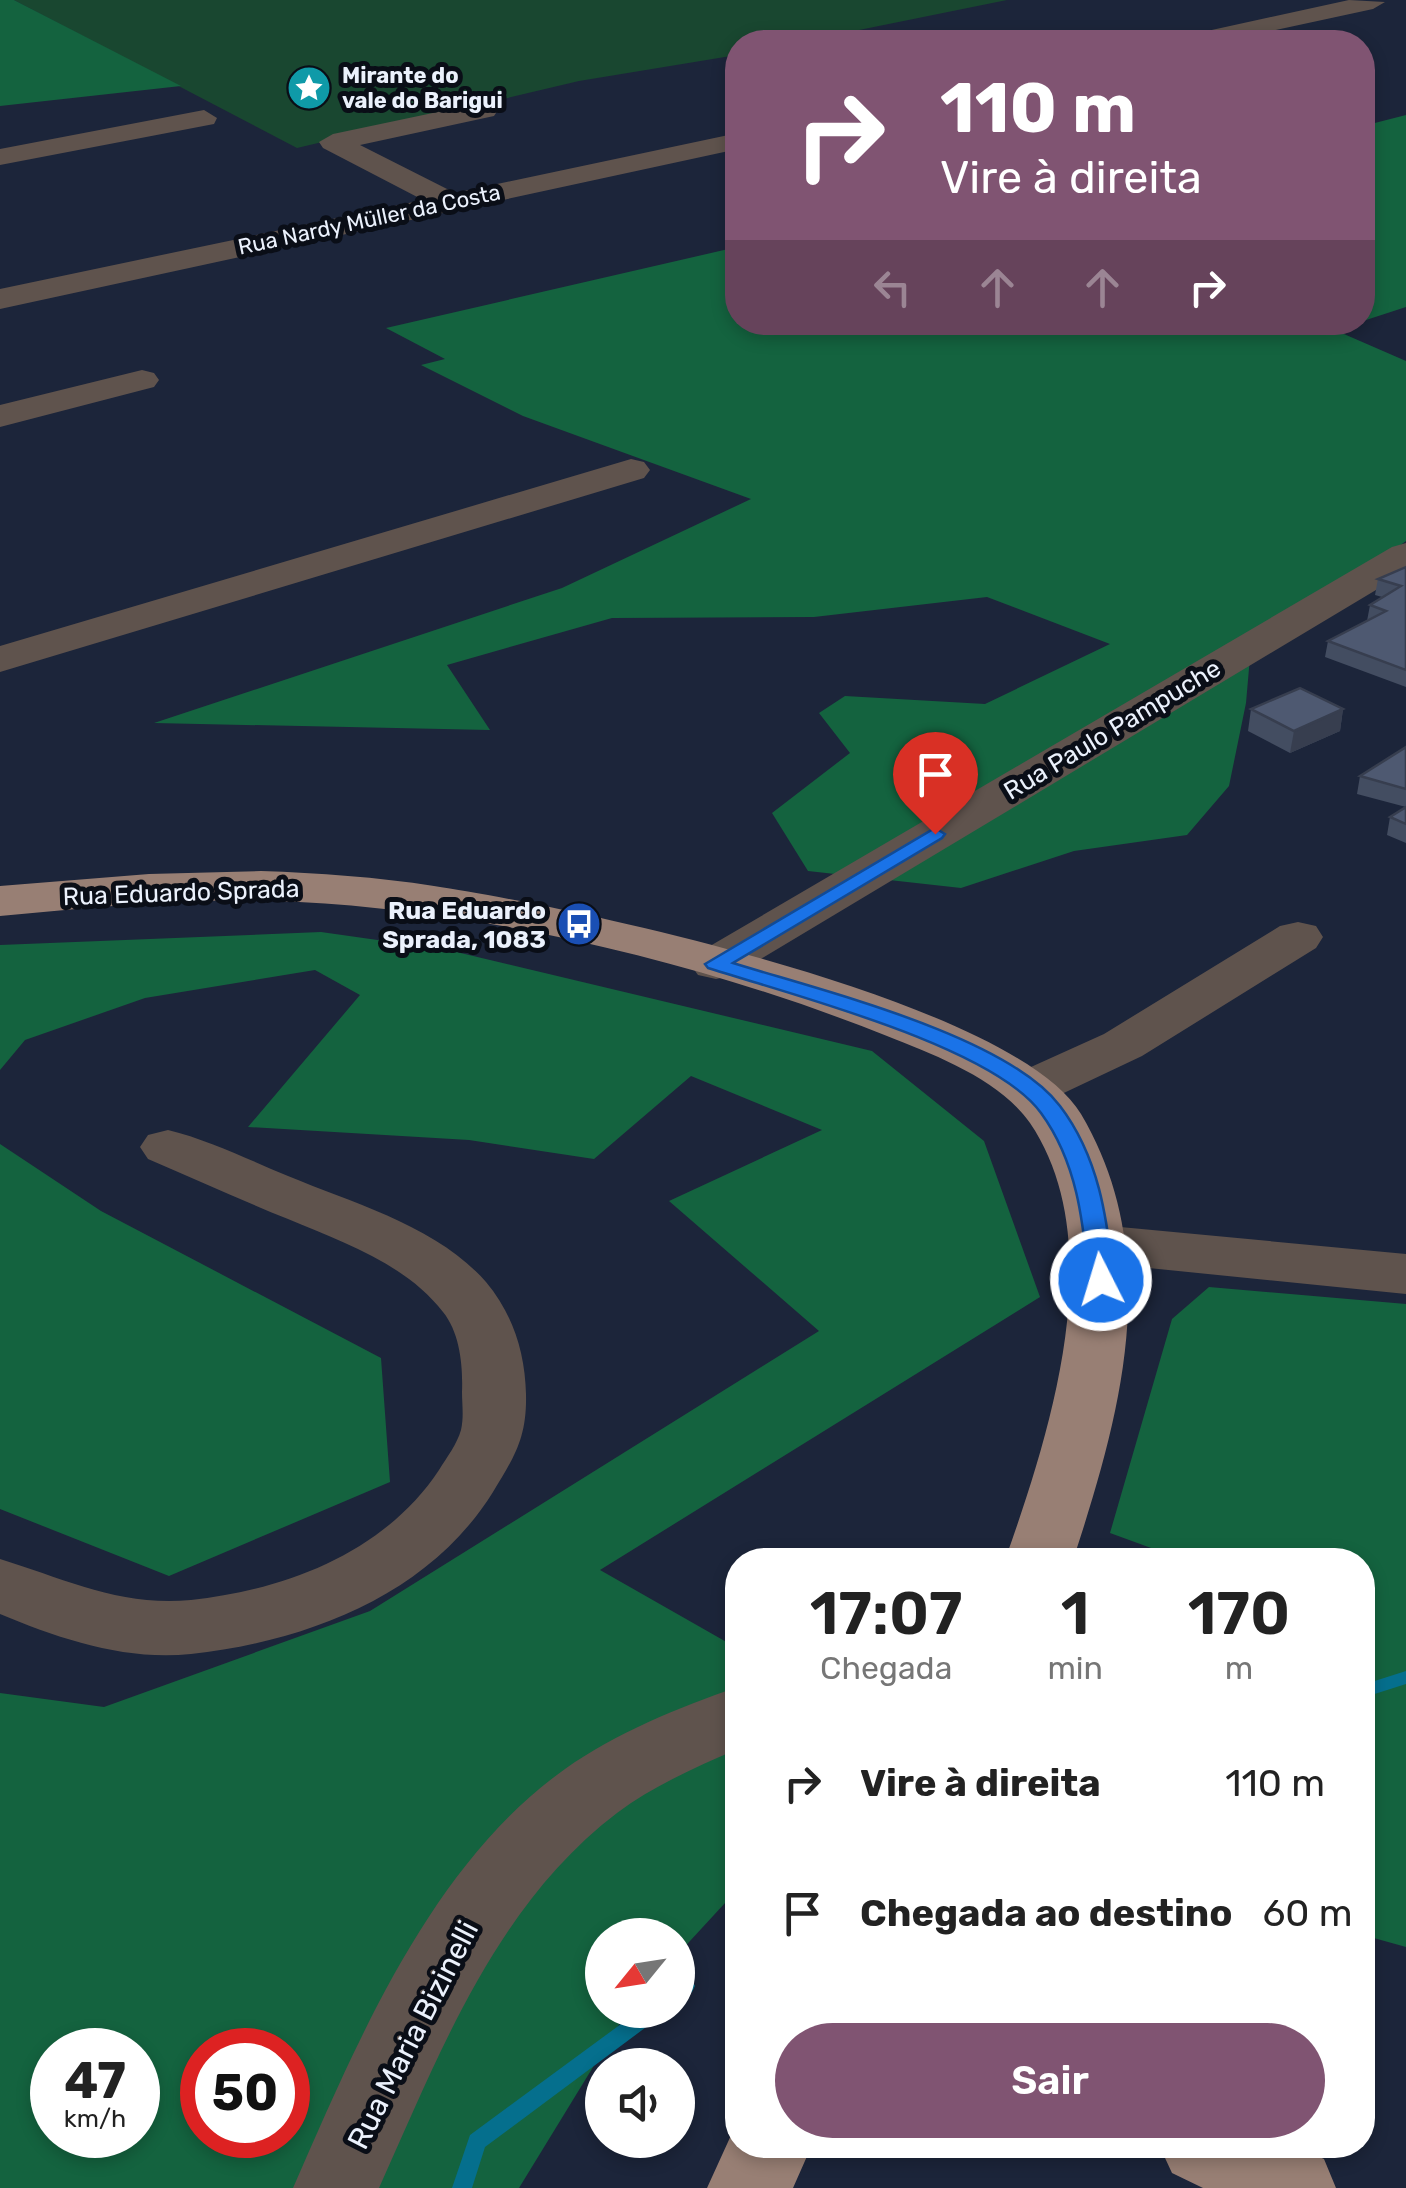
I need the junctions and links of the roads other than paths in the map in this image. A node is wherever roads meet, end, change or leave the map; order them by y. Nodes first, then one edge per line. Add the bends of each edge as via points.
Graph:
1 (1383, 8) edge
2 (1257, 30) edge
3 (1303, 30) edge
4 (485, 110) dead end
5 (204, 118) dead end
6 (725, 144) edge
7 (725, 145) edge
8 (0, 156) edge
9 (450, 202) junction
10 (81, 281) junction
11 (0, 299) edge
12 (142, 380) dead end
13 (0, 416) edge
14 (631, 470) dead end
15 (1406, 555) edge
16 (0, 659) edge
17 (0, 900) edge
18 (1298, 936) dead end
19 (716, 964) junction
20 (1030, 1088) junction
21 (168, 1147) dead end
22 (1099, 1244) junction
23 (1406, 1274) edge
24 (1043, 1548) edge
25 (0, 1585) edge
26 (725, 1723) edge
27 (764, 2158) edge
28 (1230, 2158) edge
29 (336, 2188) edge
30 (750, 2188) edge
31 (1293, 2188) edge

1 - 2 street
1 - 3 street
4 - 9 street via 333,142
5 - 8 street
6 - 9 street, Rua Nardy Müller da Costa
7 - 10 street via 140,292
9 - 10 street, Rua Nardy Müller da Costa
10 - 11 street, Rua Nardy Müller da Costa
12 - 13 street
14 - 16 street
15 - 19 street, Rua Paulo Pampuche
17 - 19 main road, Rua Eduardo Sprada via 220,886 375,893 525,918
18 - 20 street via 1123,1045
19 - 20 main road, Rua Eduardo Sprada via 904,1024
20 - 22 main road, Rua Eduardo Sprada via 1051,1110 1084,1173
21 - 25 street via 388,1240 430,1265 466,1297 487,1339 495,1383 493,1432 460,1496 414,1544 352,1581 276,1613 186,1627 125,1626 50,1608
22 - 23 street
22 - 24 main road, Rua Eduardo Sprada via 1098,1332 1084,1410
26 - 29 street, Rua Maria Bizinelli via 589,1792 524,1848 468,1919
27 - 30 main road
28 - 31 main road

